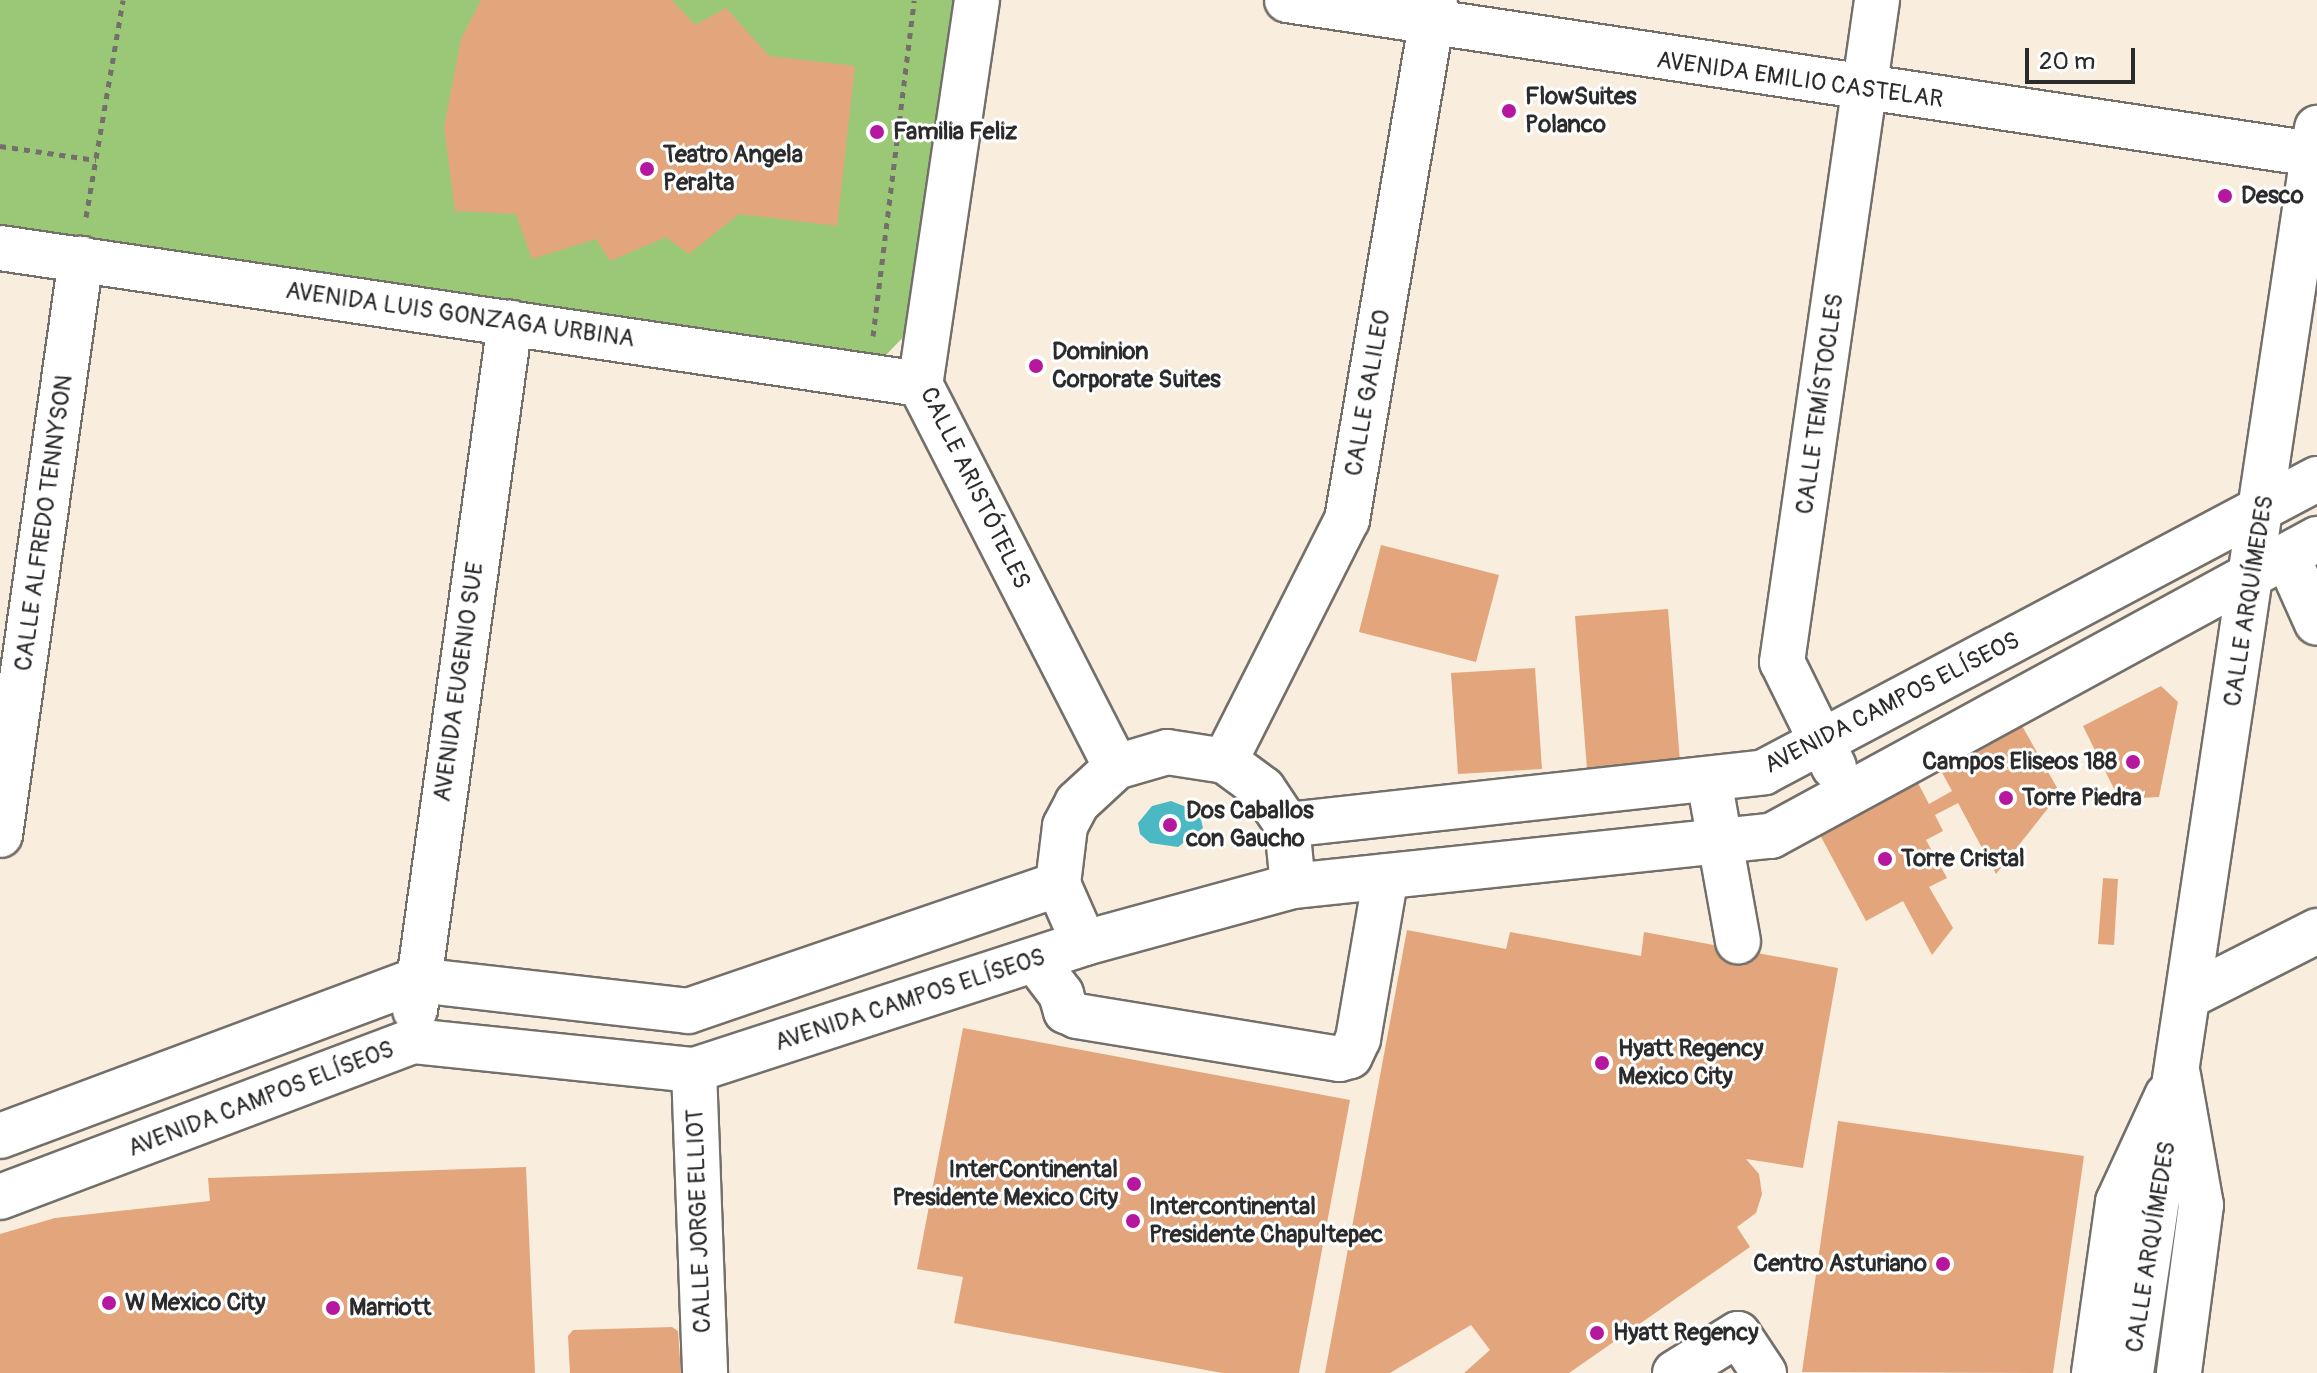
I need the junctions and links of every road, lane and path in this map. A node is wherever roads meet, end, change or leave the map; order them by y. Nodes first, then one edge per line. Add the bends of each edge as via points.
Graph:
1 (123, 0) edge
2 (914, 0) edge
3 (977, 0) edge
4 (1287, 0) edge
5 (1877, 0) edge
6 (1433, 12) edge
7 (1865, 91) junction
8 (2315, 141) edge
9 (0, 146) edge
10 (96, 160) junction
11 (72, 215) dead end
12 (102, 220) dead end
13 (84, 238) junction
14 (0, 248) edge
15 (510, 323) junction
16 (857, 334) dead end
17 (920, 384) junction
18 (2317, 479) edge
19 (2263, 508) junction
20 (2286, 556) edge
21 (2317, 623) edge
22 (1819, 743) junction
23 (1225, 761) junction
24 (1116, 767) junction
25 (1709, 780) junction
26 (1851, 792) junction
27 (1287, 825) junction
28 (0, 835) edge
29 (1719, 842) junction
30 (1386, 876) junction
31 (1058, 884) junction
32 (1293, 886) junction
33 (2317, 931) edge
34 (1738, 941) dead end
35 (1084, 943) junction
36 (1035, 960) junction
37 (417, 980) junction
38 (2189, 996) junction
39 (1062, 1003) junction
40 (412, 1041) junction
41 (1173, 1055) dead end
42 (694, 1070) junction
43 (2178, 1073) junction
44 (0, 1136) edge
45 (0, 1197) edge
46 (705, 1373) edge
47 (1675, 1373) edge
48 (1764, 1373) edge
49 (2094, 1373) edge
50 (2131, 1373) edge
51 (2179, 1373) edge

1 - 10 path
2 - 16 path via 872,337
3 - 17 street, CALLE ARISTÓTELES
4 - 6 street, AVENIDA EMILIO CASTELAR
5 - 7 street, CALLE TEMÍSTOCLES
6 - 7 street, AVENIDA EMILIO CASTELAR
6 - 23 street, CALLE GALILEO via 1347,520
7 - 8 street, AVENIDA EMILIO CASTELAR
7 - 22 street, CALLE TEMÍSTOCLES via 1782,662
8 - 19 street, CALLE ARQUÍMEDES
9 - 10 path
10 - 13 path
11 - 13 path
12 - 13 path
13 - 14 street, AVENIDA LUIS GONZAGA URBINA
13 - 15 street, AVENIDA LUIS GONZAGA URBINA
13 - 28 street, CALLE ALFREDO TENNYSON
15 - 17 street, AVENIDA LUIS GONZAGA URBINA
15 - 37 street, AVENIDA EUGENIO SUE
17 - 24 street, CALLE ARISTÓTELES
18 - 19 street, AVENIDA CAMPOS ELÍSEOS
19 - 20 street, CALLE ARQUÍMEDES
19 - 22 street, AVENIDA CAMPOS ELÍSEOS
20 - 21 street
20 - 26 street
20 - 38 street, CALLE ARQUÍMEDES
22 - 25 street, AVENIDA CAMPOS ELÍSEOS via 1764,772
22 - 26 street, CALLE TEMÍSTOCLES
23 - 24 street via 1167,752
23 - 27 street via 1263,789
24 - 31 street via 1086,793 1065,826
25 - 27 street, AVENIDA CAMPOS ELÍSEOS
25 - 29 street
26 - 29 street via 1771,836
27 - 32 street
29 - 30 street
29 - 34 street
30 - 32 street
30 - 39 street via 1358,1039 1350,1056 1326,1058 1077,1016
31 - 35 street
31 - 37 street via 688,1011
32 - 35 street
33 - 38 street
35 - 36 street, AVENIDA CAMPOS ELÍSEOS
36 - 39 street
36 - 42 street, AVENIDA CAMPOS ELÍSEOS
37 - 40 street, AVENIDA EUGENIO SUE
37 - 44 street
38 - 43 street, CALLE ARQUÍMEDES
39 - 41 street via 1061,1028 1072,1037
40 - 42 street, AVENIDA CAMPOS ELÍSEOS
40 - 45 street, AVENIDA CAMPOS ELÍSEOS
42 - 46 street, CALLE JORGE ELLIOT
43 - 49 street, CALLE ARQUÍMEDES via 2118,1202
43 - 50 street, CALLE ARQUÍMEDES
43 - 51 street, CALLE ARQUÍMEDES via 2201,1205
47 - 48 street via 1738,1334

